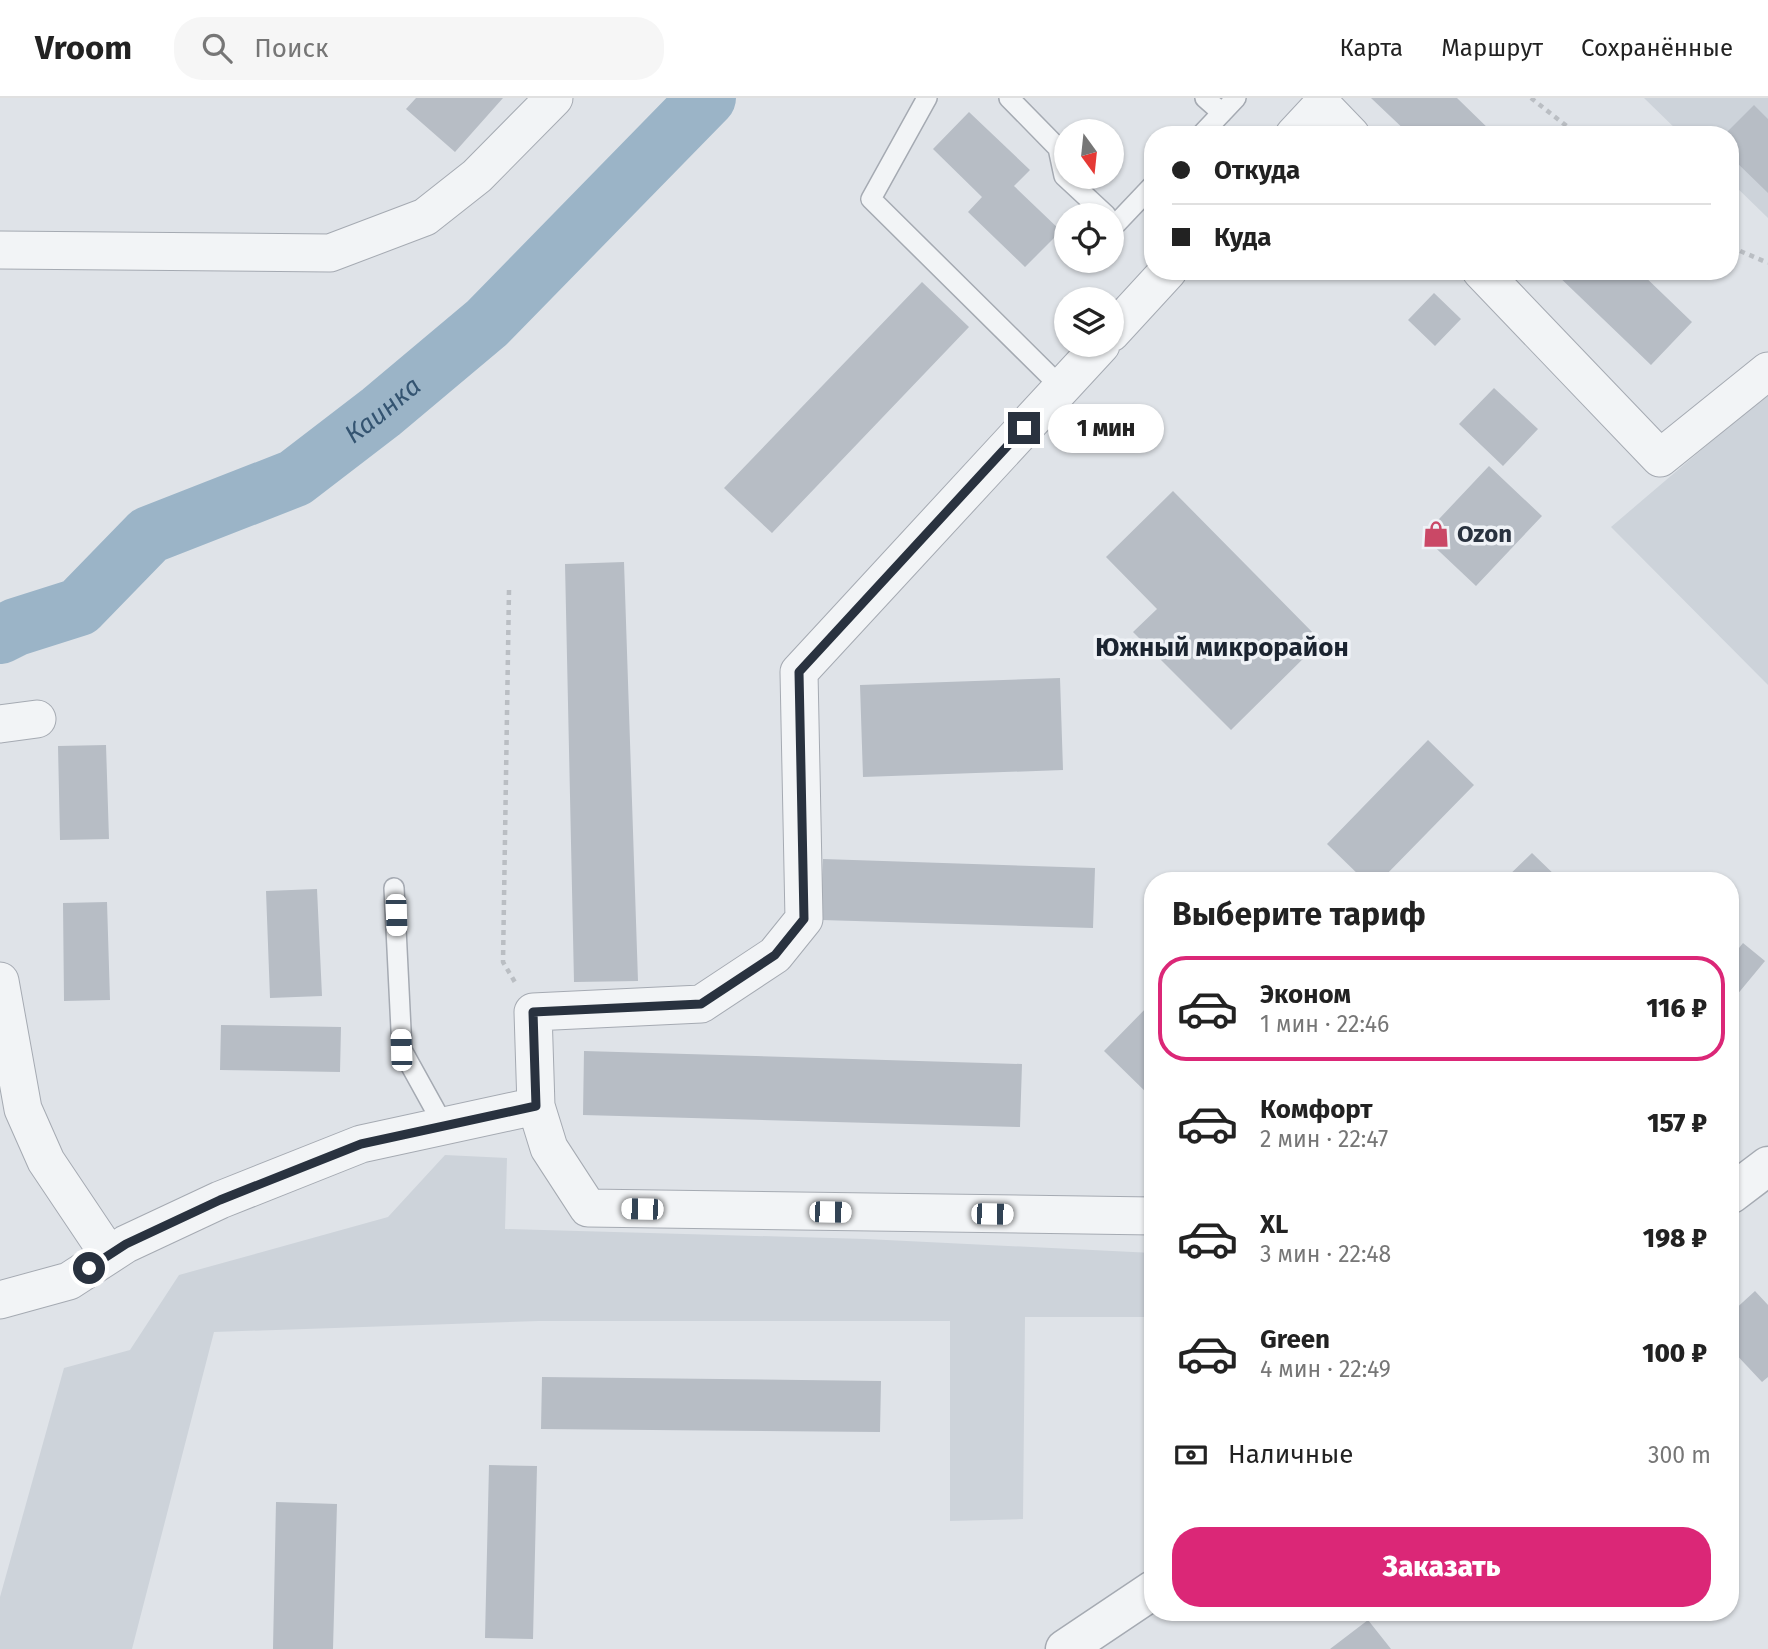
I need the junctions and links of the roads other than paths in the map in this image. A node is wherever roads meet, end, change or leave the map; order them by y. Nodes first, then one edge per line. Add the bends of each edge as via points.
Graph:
1 (554, 98) edge
2 (927, 98) edge
3 (1009, 98) edge
4 (1205, 98) edge
5 (1236, 98) edge
6 (1222, 113) junction
7 (1210, 126) edge
8 (1302, 126) edge
9 (1342, 126) edge
10 (1144, 194) edge
11 (1093, 203) edge
12 (1124, 216) edge
13 (0, 250) edge
14 (1160, 280) edge
15 (1490, 280) edge
16 (1124, 319) edge
17 (1090, 357) edge
18 (1768, 371) edge
19 (1061, 387) junction
20 (37, 719) dead end
21 (0, 724) edge
22 (394, 888) dead end
23 (0, 981) edge
24 (536, 1106) junction
25 (444, 1126) junction
26 (1768, 1166) edge
27 (1739, 1188) edge
28 (1144, 1216) edge
29 (109, 1255) junction
30 (0, 1300) edge
31 (1144, 1596) edge
32 (1065, 1649) edge

1 - 13 street via 477,176 425,216 330,253
2 - 19 lane via 871,199
3 - 11 lane via 1058,148 1064,176
4 - 6 lane
5 - 6 lane
6 - 7 lane
8 - 9 street via 1322,105
10 - 12 lane
14 - 16 street
15 - 18 street via 1660,458
17 - 19 street
19 - 24 street via 799,672 804,919 775,955 701,1004 533,1012
20 - 21 street
22 - 25 lane via 401,1050
23 - 29 street via 23,1109 46,1161
24 - 25 street
24 - 28 street via 550,1148 588,1208
25 - 29 street via 361,1144 220,1200
26 - 27 street
29 - 30 street via 69,1281
31 - 32 street

